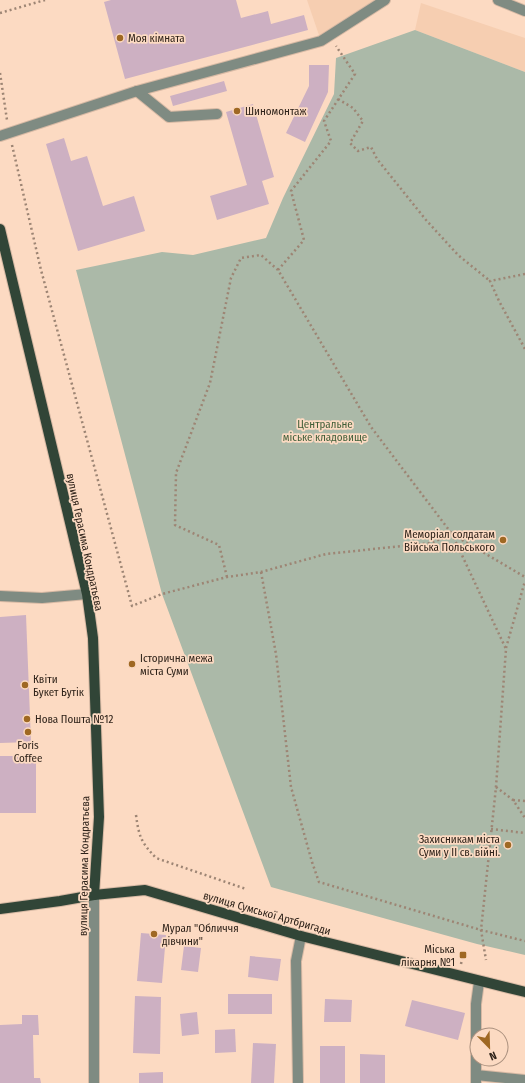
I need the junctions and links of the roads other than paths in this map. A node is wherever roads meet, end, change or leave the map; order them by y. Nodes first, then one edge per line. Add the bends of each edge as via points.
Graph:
1 (385, 0) edge
2 (498, 0) edge
3 (525, 11) edge
4 (137, 91) junction
5 (217, 114) dead end
6 (4, 134) edge
7 (0, 229) edge
8 (86, 594) junction
9 (0, 596) edge
10 (94, 895) junction
11 (0, 909) edge
12 (301, 936) junction
13 (479, 982) junction
14 (525, 992) edge
15 (476, 1079) edge
16 (525, 1080) edge
17 (94, 1083) edge
18 (298, 1083) edge

1 - 4 street via 321,40
2 - 3 street
4 - 5 street via 169,117
4 - 6 street
7 - 8 main road, вулиця Герасима Кондратьєва
8 - 9 street via 42,598
8 - 10 main road, вулиця Герасима Кондратьєва via 92,638 99,818
10 - 11 main road, вулиця Сумської Артбригади
10 - 12 main road, вулиця Сумської Артбригади via 145,890
10 - 17 street, вулиця Герасима Кондратьєва
12 - 13 main road, вулиця Сумської Артбригади
12 - 18 street via 296,961
13 - 14 main road, вулиця Сумської Артбригади
13 - 15 street via 476,1004
15 - 16 street

